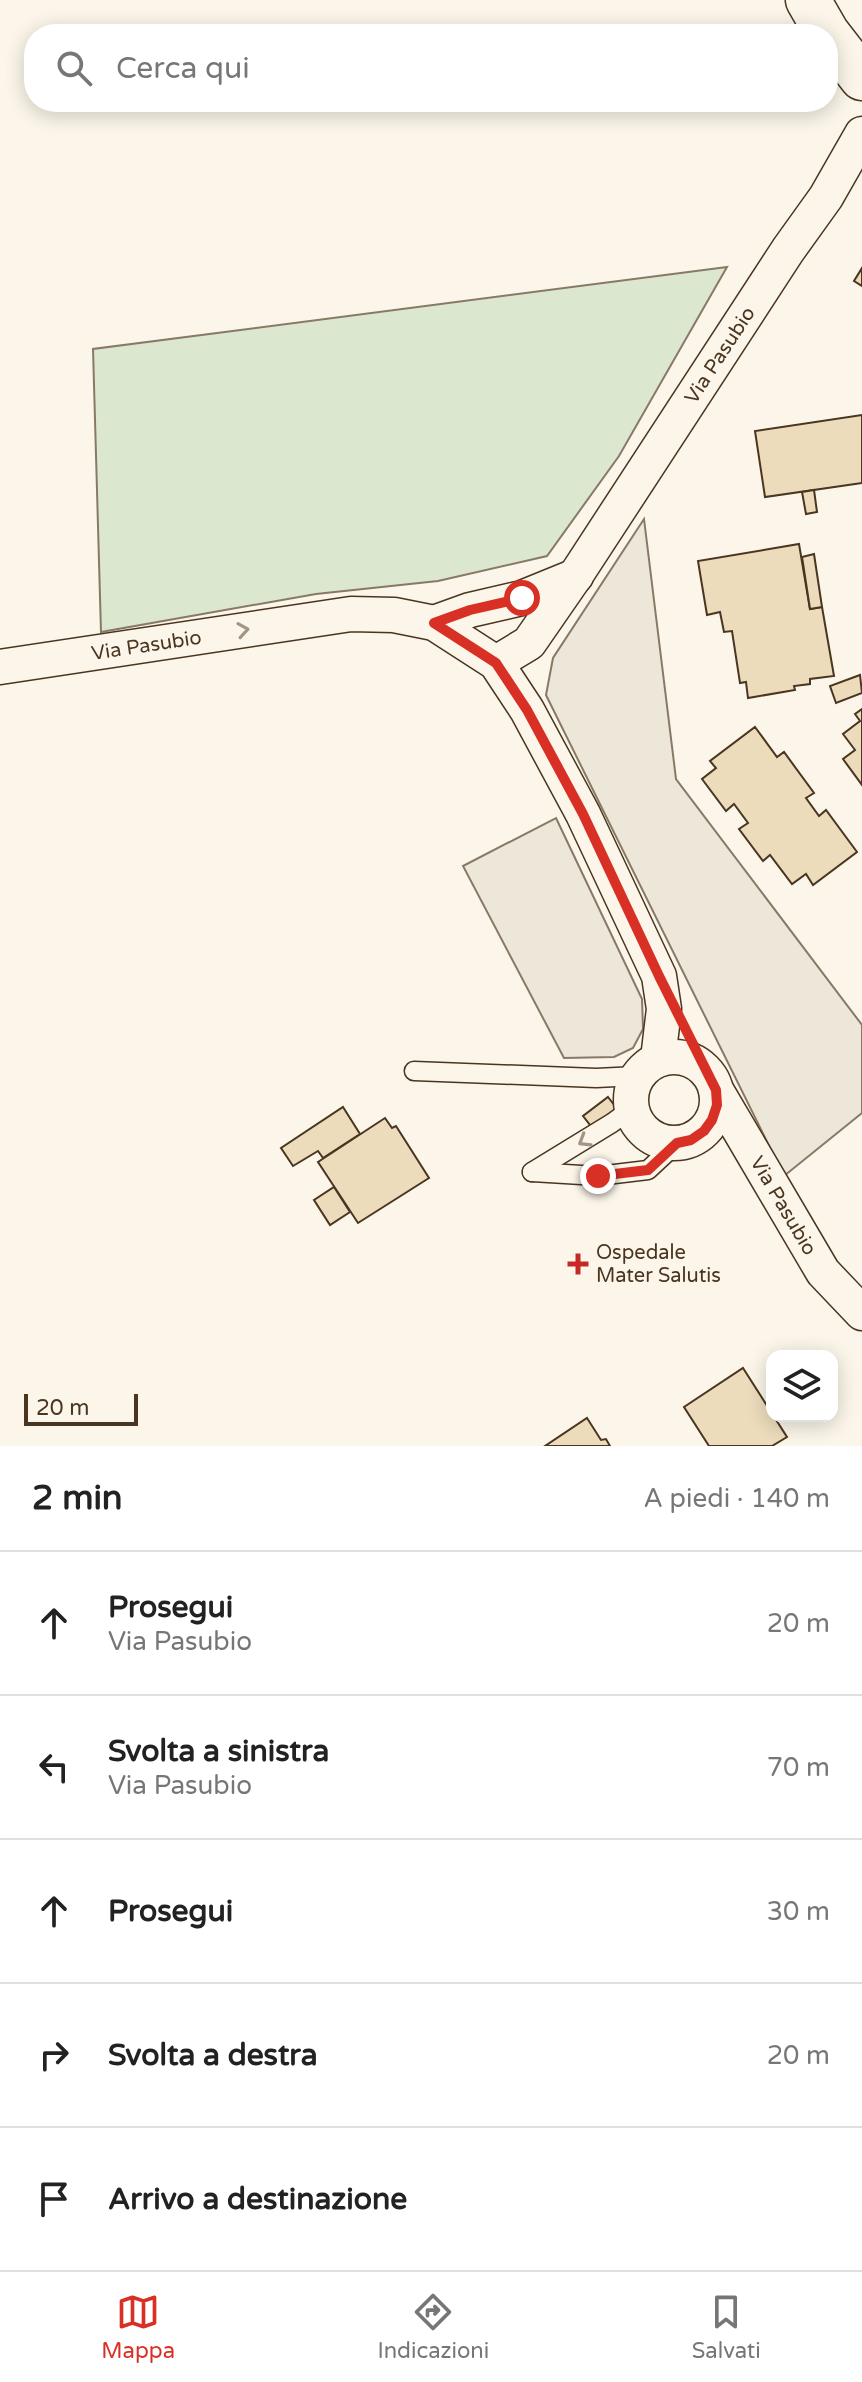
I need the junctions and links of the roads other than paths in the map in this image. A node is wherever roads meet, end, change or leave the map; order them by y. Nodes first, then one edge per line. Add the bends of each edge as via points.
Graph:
1 (808, 0) edge
2 (822, 24) edge
3 (838, 47) edge
4 (862, 78) edge
5 (862, 134) edge
6 (576, 575) junction
7 (434, 623) junction
8 (496, 663) junction
9 (0, 667) edge
10 (659, 976) junction
11 (414, 1071) dead end
12 (642, 1080) junction
13 (714, 1083) junction
14 (677, 1143) junction
15 (862, 1313) edge

1 - 2 main road
3 - 4 main road
5 - 6 street, Via Pasubio via 826,197
6 - 7 street via 522,598
6 - 8 street, Via Pasubio via 529,643
7 - 8 street, Via Pasubio
9 -> 7 street, Via Pasubio via 351,614
8 - 10 street, Via Pasubio via 583,814
10 - 12 street, Via Pasubio via 664,1009
10 - 13 street, Via Pasubio
11 - 12 lane
12 - 13 street via 673,1056 701,1065
12 - 14 street via 634,1116 651,1137
12 -> 14 lane via 623,1115 532,1172 598,1176 648,1170
13 - 14 street via 717,1105 712,1120 691,1140
13 - 15 street, Via Pasubio via 823,1272

